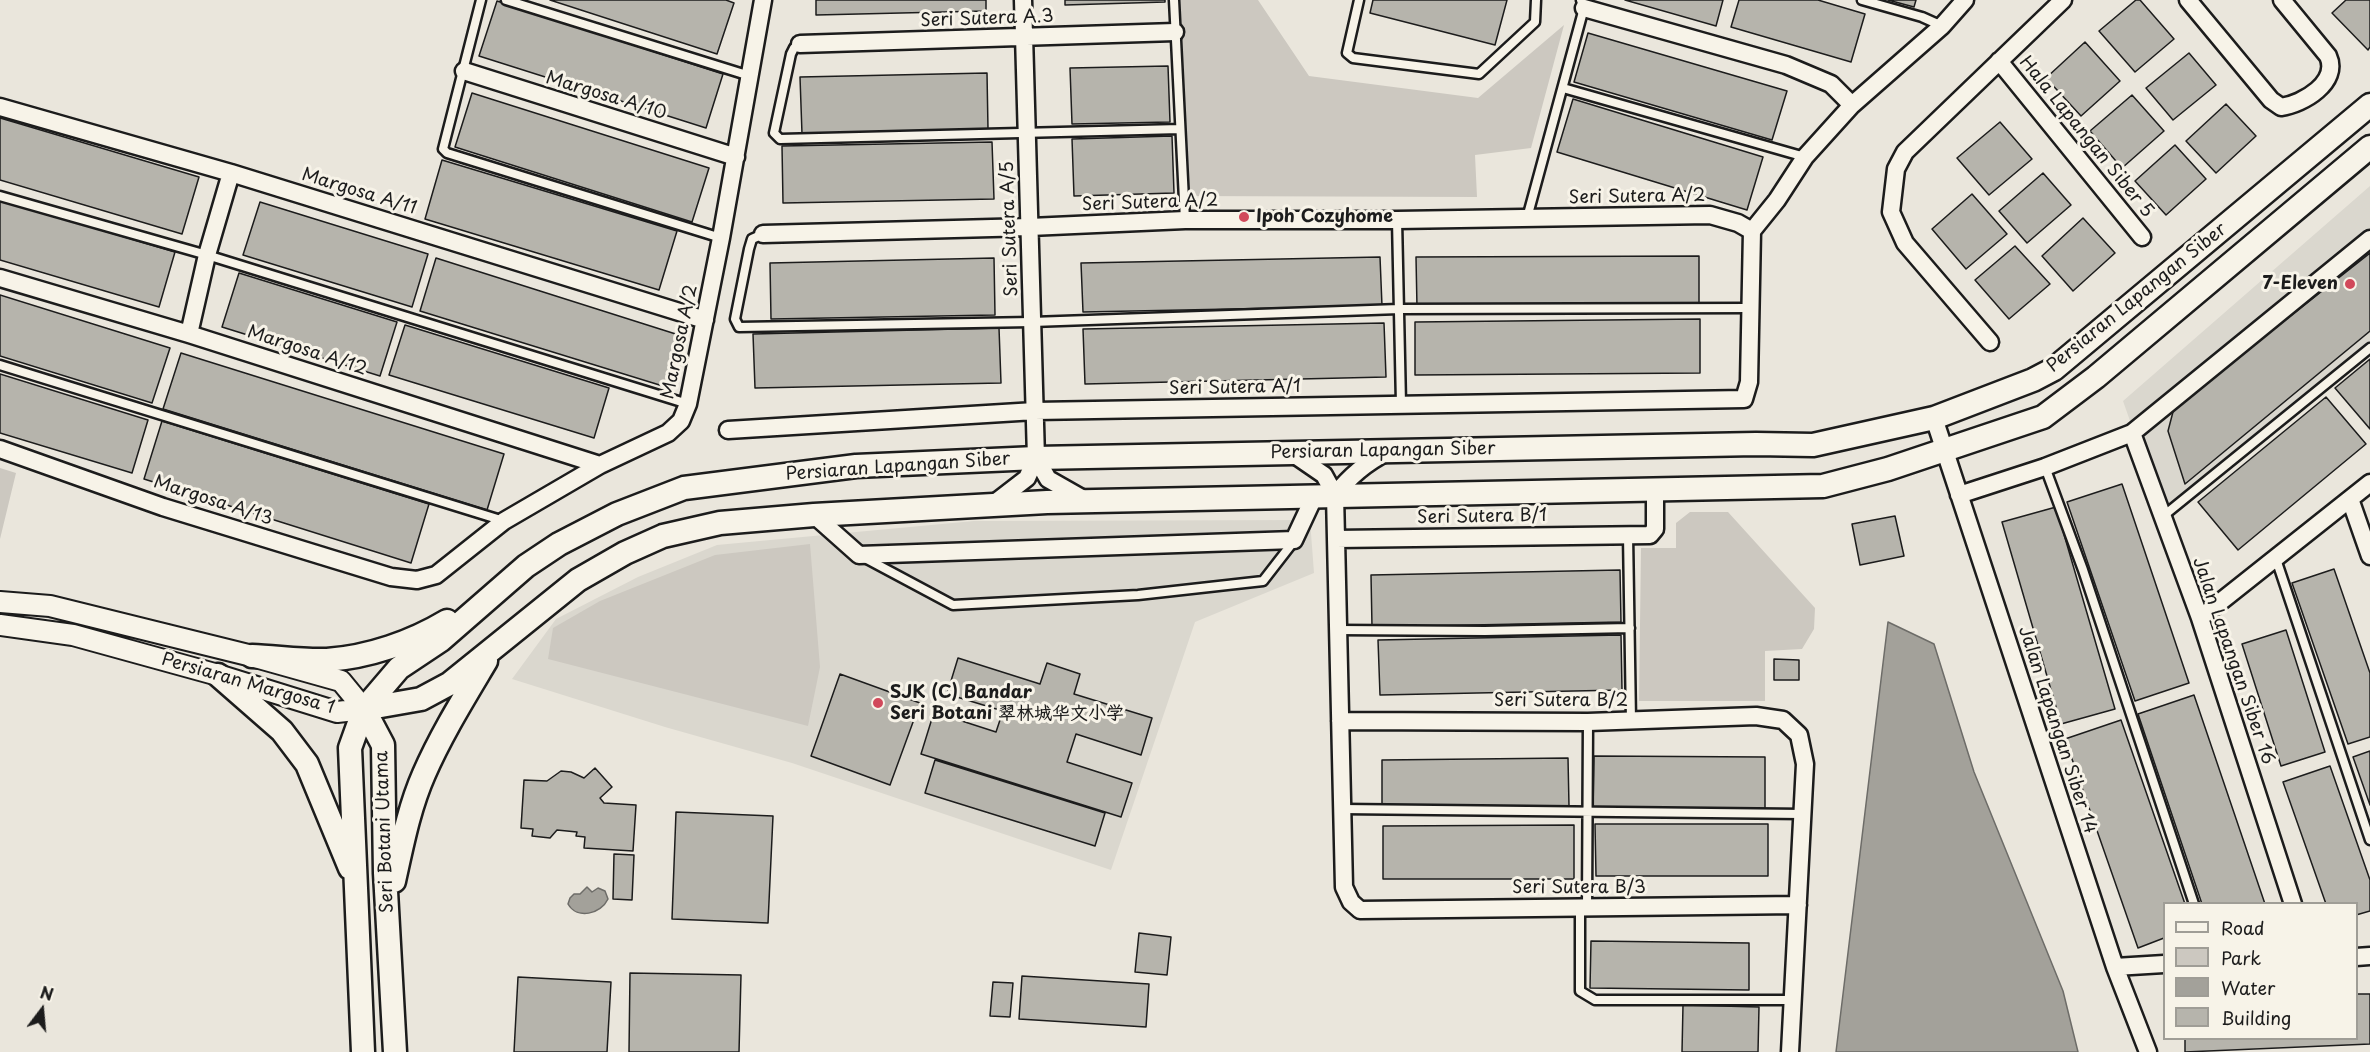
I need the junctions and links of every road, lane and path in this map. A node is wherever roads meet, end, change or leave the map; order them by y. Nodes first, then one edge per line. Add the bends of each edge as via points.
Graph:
1 (481, 0) edge
2 (506, 0) edge
3 (763, 0) edge
4 (1023, 0) edge
5 (1174, 0) edge
6 (1359, 0) edge
7 (1536, 0) edge
8 (1862, 0) edge
9 (1965, 0) edge
10 (2063, 0) edge
11 (2188, 0) edge
12 (2282, 0) edge
13 (1583, 4) edge
14 (1942, 26) junction
15 (1175, 32) junction
16 (1024, 37) junction
17 (800, 44) joint
18 (1999, 61) junction
19 (464, 71) junction
20 (750, 75) junction
21 (1563, 88) junction
22 (1852, 105) junction
23 (2370, 105) edge
24 (0, 107) edge
25 (1180, 129) junction
26 (1027, 132) junction
27 (2370, 147) edge
28 (736, 157) junction
29 (1804, 157) junction
30 (231, 172) junction
31 (0, 196) edge
32 (1527, 218) junction
33 (1185, 220) junction
34 (1396, 220) junction
35 (1030, 227) junction
36 (1752, 231) junction
37 (763, 234) joint
38 (2142, 237) dead end
39 (721, 238) junction
40 (2370, 239) edge
41 (207, 255) junction
42 (0, 278) edge
43 (1750, 308) junction
44 (1399, 309) junction
45 (705, 320) junction
46 (1032, 322) junction
47 (189, 334) junction
48 (1990, 342) dead end
49 (2370, 348) edge
50 (0, 365) edge
51 (688, 404) junction
52 (1401, 404) junction
53 (1035, 411) junction
54 (1934, 418) junction
55 (728, 430) dead end
56 (2132, 433) junction
57 (0, 449) edge
58 (1390, 451) junction
59 (1945, 451) junction
60 (1291, 453) junction
61 (1036, 458) junction
62 (600, 465) junction
63 (2045, 466) junction
64 (2370, 483) edge
65 (1655, 489) junction
66 (1325, 495) junction
67 (1959, 495) junction
68 (2350, 499) junction
69 (1086, 501) junction
70 (992, 505) junction
71 (814, 515) junction
72 (2162, 517) junction
73 (504, 521) junction
74 (1628, 535) junction
75 (1336, 538) junction
76 (1294, 540) junction
77 (859, 555) junction
78 (2370, 556) edge
79 (2276, 559) junction
80 (417, 580) joint
81 (495, 592) junction
82 (0, 602) edge
83 (2200, 618) junction
84 (0, 625) edge
85 (1630, 628) junction
86 (1338, 630) junction
87 (493, 650) junction
88 (252, 656) junction
89 (218, 675) junction
90 (364, 709) junction
91 (1340, 721) junction
92 (1631, 721) junction
93 (1588, 722) junction
94 (1342, 809) junction
95 (1588, 812) junction
96 (1803, 814) junction
97 (2370, 840) edge
98 (356, 880) junction
99 (2194, 902) edge
100 (2293, 902) edge
101 (1798, 905) junction
102 (1584, 907) junction
103 (387, 911) junction
104 (2163, 964) edge
105 (2115, 968) junction
106 (1794, 1000) junction
107 (363, 1052) edge
108 (395, 1052) edge
109 (1790, 1052) edge
110 (2148, 1052) edge

1 - 19 lane
2 - 20 lane
3 - 20 street, Margosa A/2
4 - 16 street, Seri Sutera A/5
5 - 15 lane
6 - 7 lane via 1347,53 1353,58 1479,74 1535,22
8 - 14 lane
9 - 14 street
10 - 18 street
11 - 12 street via 2281,107 2311,94 2325,81 2332,64
13 - 21 lane
13 - 22 street via 1786,65 1831,84
14 - 22 street
15 - 16 street, Seri Sutera A.3
15 - 25 lane
16 - 17 street, Seri Sutera A.3
16 - 26 street, Seri Sutera A/5
17 - 26 lane via 791,54 776,121 774,133 780,139
18 - 38 street, Hala Lapangan Siber 5
18 - 48 street via 1905,152 1896,169 1891,212 1905,243
19 - 28 street, Margosa A/10
19 - 39 lane via 443,148 447,153
20 - 28 street, Margosa A/2
21 - 29 lane
21 - 32 lane
22 - 29 street
23 - 54 main road, Persiaran Lapangan Siber via 2054,369
24 - 30 street, Margosa A/11
25 - 26 lane
25 - 33 lane
26 - 35 street, Seri Sutera A/5
27 - 59 main road, Persiaran Lapangan Siber via 2043,417
28 - 39 street, Margosa A/2
29 - 36 street
30 - 41 street
30 - 45 street, Margosa A/11
31 - 41 lane
32 - 34 street, Seri Sutera A/2
32 - 36 street, Seri Sutera A/2 via 1710,215
33 - 34 street, Seri Sutera A/2
33 - 35 street, Seri Sutera A/2
34 - 44 lane
35 - 37 street, Seri Sutera A/2
35 - 46 street, Seri Sutera A/5
36 - 43 street
37 - 46 lane via 752,239 749,249 735,319 739,327
39 - 45 street, Margosa A/2
40 - 56 street
41 - 47 street
41 - 51 lane
42 - 47 street, Margosa A/12
43 - 44 lane
43 - 52 street, Seri Sutera A/1 via 1749,382 1744,399
44 - 46 lane
44 - 52 lane
45 - 51 street, Margosa A/2
46 - 53 street, Seri Sutera A/5
47 - 62 street, Margosa A/12
49 - 72 lane
50 - 73 lane
51 - 62 street, Margosa A/2 via 681,421 668,433
52 - 53 street, Seri Sutera A/1
53 - 55 street, Seri Sutera A/1
53 - 61 street, Seri Sutera A/5
54 - 58 main road, Persiaran Lapangan Siber via 1814,445
54 - 59 street, Jalan Lapangan Siber 14
56 - 63 street
56 - 72 street, Jalan Lapangan Siber 16
57 - 80 street, Margosa A/13 via 163,507 391,577
58 - 60 main road, Persiaran Lapangan Siber
58 - 66 street via 1368,462
59 - 65 main road, Persiaran Lapangan Siber via 1822,486
59 - 67 street, Jalan Lapangan Siber 14
60 - 61 main road, Persiaran Lapangan Siber
60 - 66 street via 1324,475
61 - 69 street via 1048,479
61 - 70 street via 1027,478
61 - 81 main road, Persiaran Lapangan Siber via 856,466 684,488 617,514 559,544
62 - 73 street, Margosa A/2
63 - 67 street
63 - 99 lane
64 - 68 street
65 - 66 main road, Persiaran Lapangan Siber
65 - 74 street, Seri Sutera B/1 via 1655,529 1650,535
66 - 69 main road, Persiaran Lapangan Siber
66 - 75 street
66 - 76 street
67 - 105 street, Jalan Lapangan Siber 14
68 - 78 street
68 - 79 street
69 - 70 main road, Persiaran Lapangan Siber
70 - 71 main road, Persiaran Lapangan Siber
71 - 77 street
71 - 87 main road, Persiaran Lapangan Siber via 720,523 663,536 578,580
72 - 83 street, Jalan Lapangan Siber 16
73 - 80 street, Margosa A/2 via 436,576
74 - 75 street, Seri Sutera B/1
74 - 85 lane
75 - 86 street
76 - 77 street
76 - 77 lane via 1263,581 1138,595 953,605
79 - 83 street
79 - 97 lane
81 - 88 main road via 430,631 380,651 328,660
81 - 90 main road, Persiaran Lapangan Siber via 441,640 399,668
82 - 88 street, Persiaran Margosa 1 via 50,606
83 - 100 street, Jalan Lapangan Siber 16
84 - 89 street, Persiaran Margosa 1 via 74,635
85 - 86 lane
85 - 92 lane
86 - 91 street
87 - 90 main road, Persiaran Lapangan Siber via 449,684 421,699
87 - 103 main road via 449,723 423,776 407,824
88 - 90 street, Persiaran Margosa 1 via 341,681
89 - 90 street, Persiaran Margosa 1 via 337,712
89 - 98 main road via 282,731 307,764
90 - 98 main road, Seri Botani Utama via 350,747
90 - 103 main road, Seri Botani Utama via 383,745
91 - 93 street, Seri Sutera B/2
91 - 94 street
92 - 93 street, Seri Sutera B/2
92 - 96 street, Seri Sutera B/2 via 1756,716 1783,720 1799,735 1804,764
93 - 95 lane
94 - 95 lane
94 - 102 street, Seri Sutera B/3 via 1344,887 1360,910
95 - 96 lane
95 - 102 lane
96 - 101 street
98 - 107 main road, Seri Botani Utama
101 - 102 street, Seri Sutera B/3
101 - 106 street
102 - 106 lane via 1580,991 1595,1000
103 - 108 main road, Seri Botani Utama
104 - 105 street
105 - 110 street, Jalan Lapangan Siber 14
106 - 109 street

